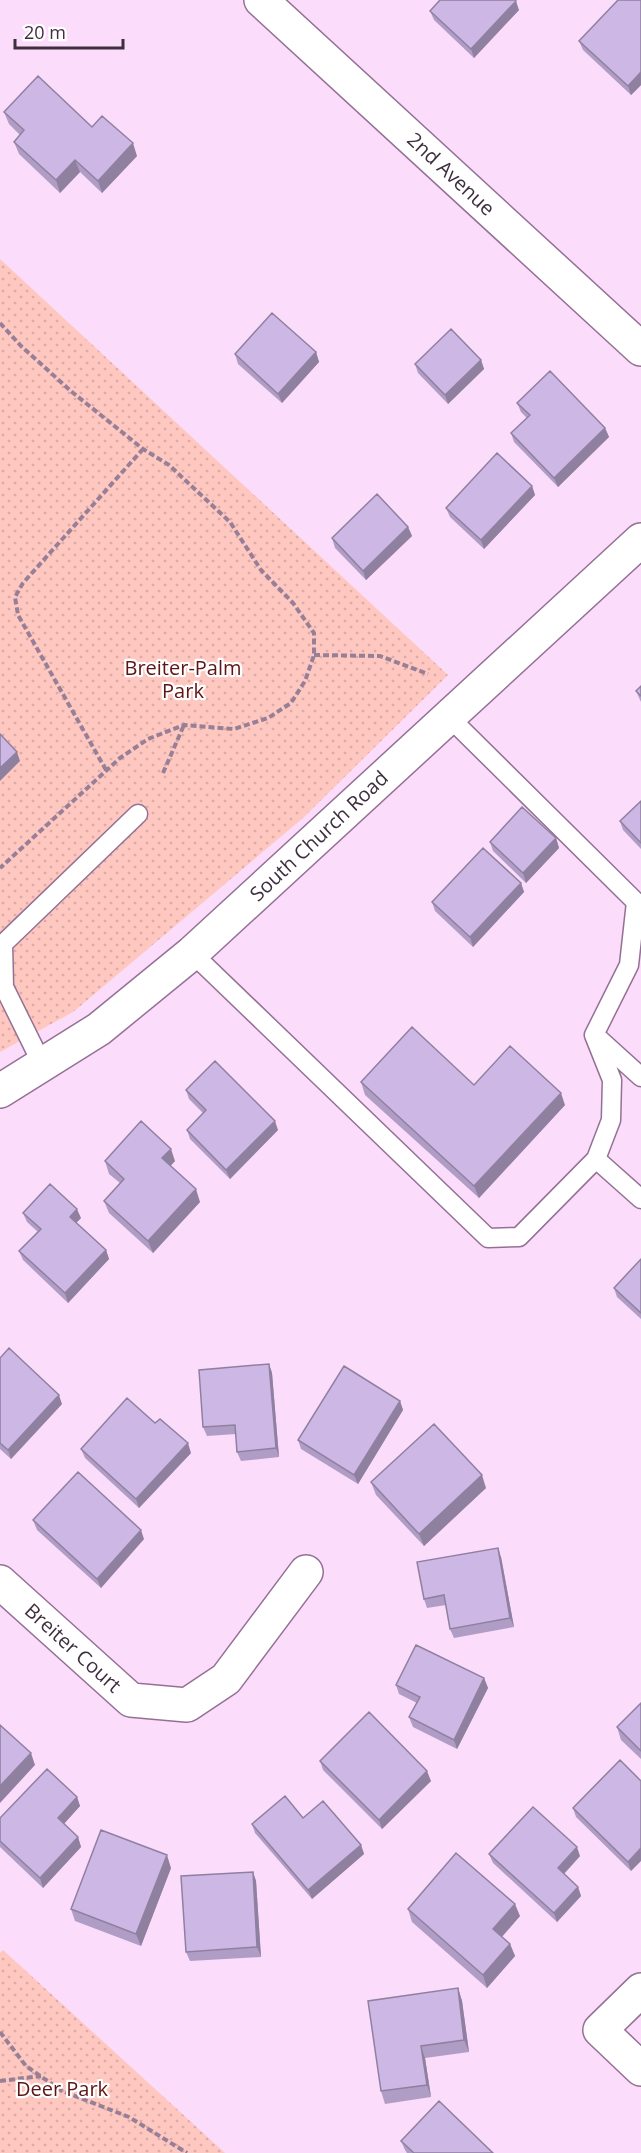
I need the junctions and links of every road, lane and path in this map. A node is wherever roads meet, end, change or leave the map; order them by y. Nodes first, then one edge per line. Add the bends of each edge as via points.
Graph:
1 (261, 0) edge
2 (0, 323) edge
3 (641, 349) edge
4 (143, 449) junction
5 (631, 549) edge
6 (314, 655) junction
7 (428, 674) dead end
8 (449, 717) junction
9 (183, 725) junction
10 (106, 770) junction
11 (163, 773) dead end
12 (138, 814) dead end
13 (0, 868) edge
14 (192, 953) junction
15 (635, 966) edge
16 (594, 1035) junction
17 (42, 1064) junction
18 (641, 1077) edge
19 (0, 1091) edge
20 (596, 1159) junction
21 (641, 1199) edge
22 (306, 1572) dead end
23 (0, 1582) edge
24 (641, 1990) edge
25 (0, 2032) edge
26 (641, 2069) edge
27 (41, 2076) junction
28 (0, 2081) edge
29 (187, 2153) edge

1 - 3 street, 2nd Avenue
2 - 4 path via 72,392
4 - 6 path via 170,465 230,522 261,570 293,603 314,633
4 - 10 path via 23,583 15,597 18,615
5 - 8 street, South Church Road
6 - 7 path via 380,656
6 - 9 path via 305,681 291,703 268,718 234,729
8 - 14 street, South Church Road
8 - 15 lane via 636,902
9 - 10 path via 148,739
9 - 11 path
10 - 13 path
12 - 17 lane via 3,944 4,987
14 - 17 street, South Church Road via 99,1029
14 - 20 lane via 488,1238 519,1237
15 - 16 lane
16 - 18 lane
16 - 20 lane via 612,1080 611,1120
17 - 19 street, South Church Road
20 - 21 lane
22 - 23 street, Breiter Court via 226,1679 187,1706 131,1700
24 - 26 street via 600,2030
25 - 27 path via 26,2066
27 - 28 path
27 - 29 path via 62,2091 129,2117

